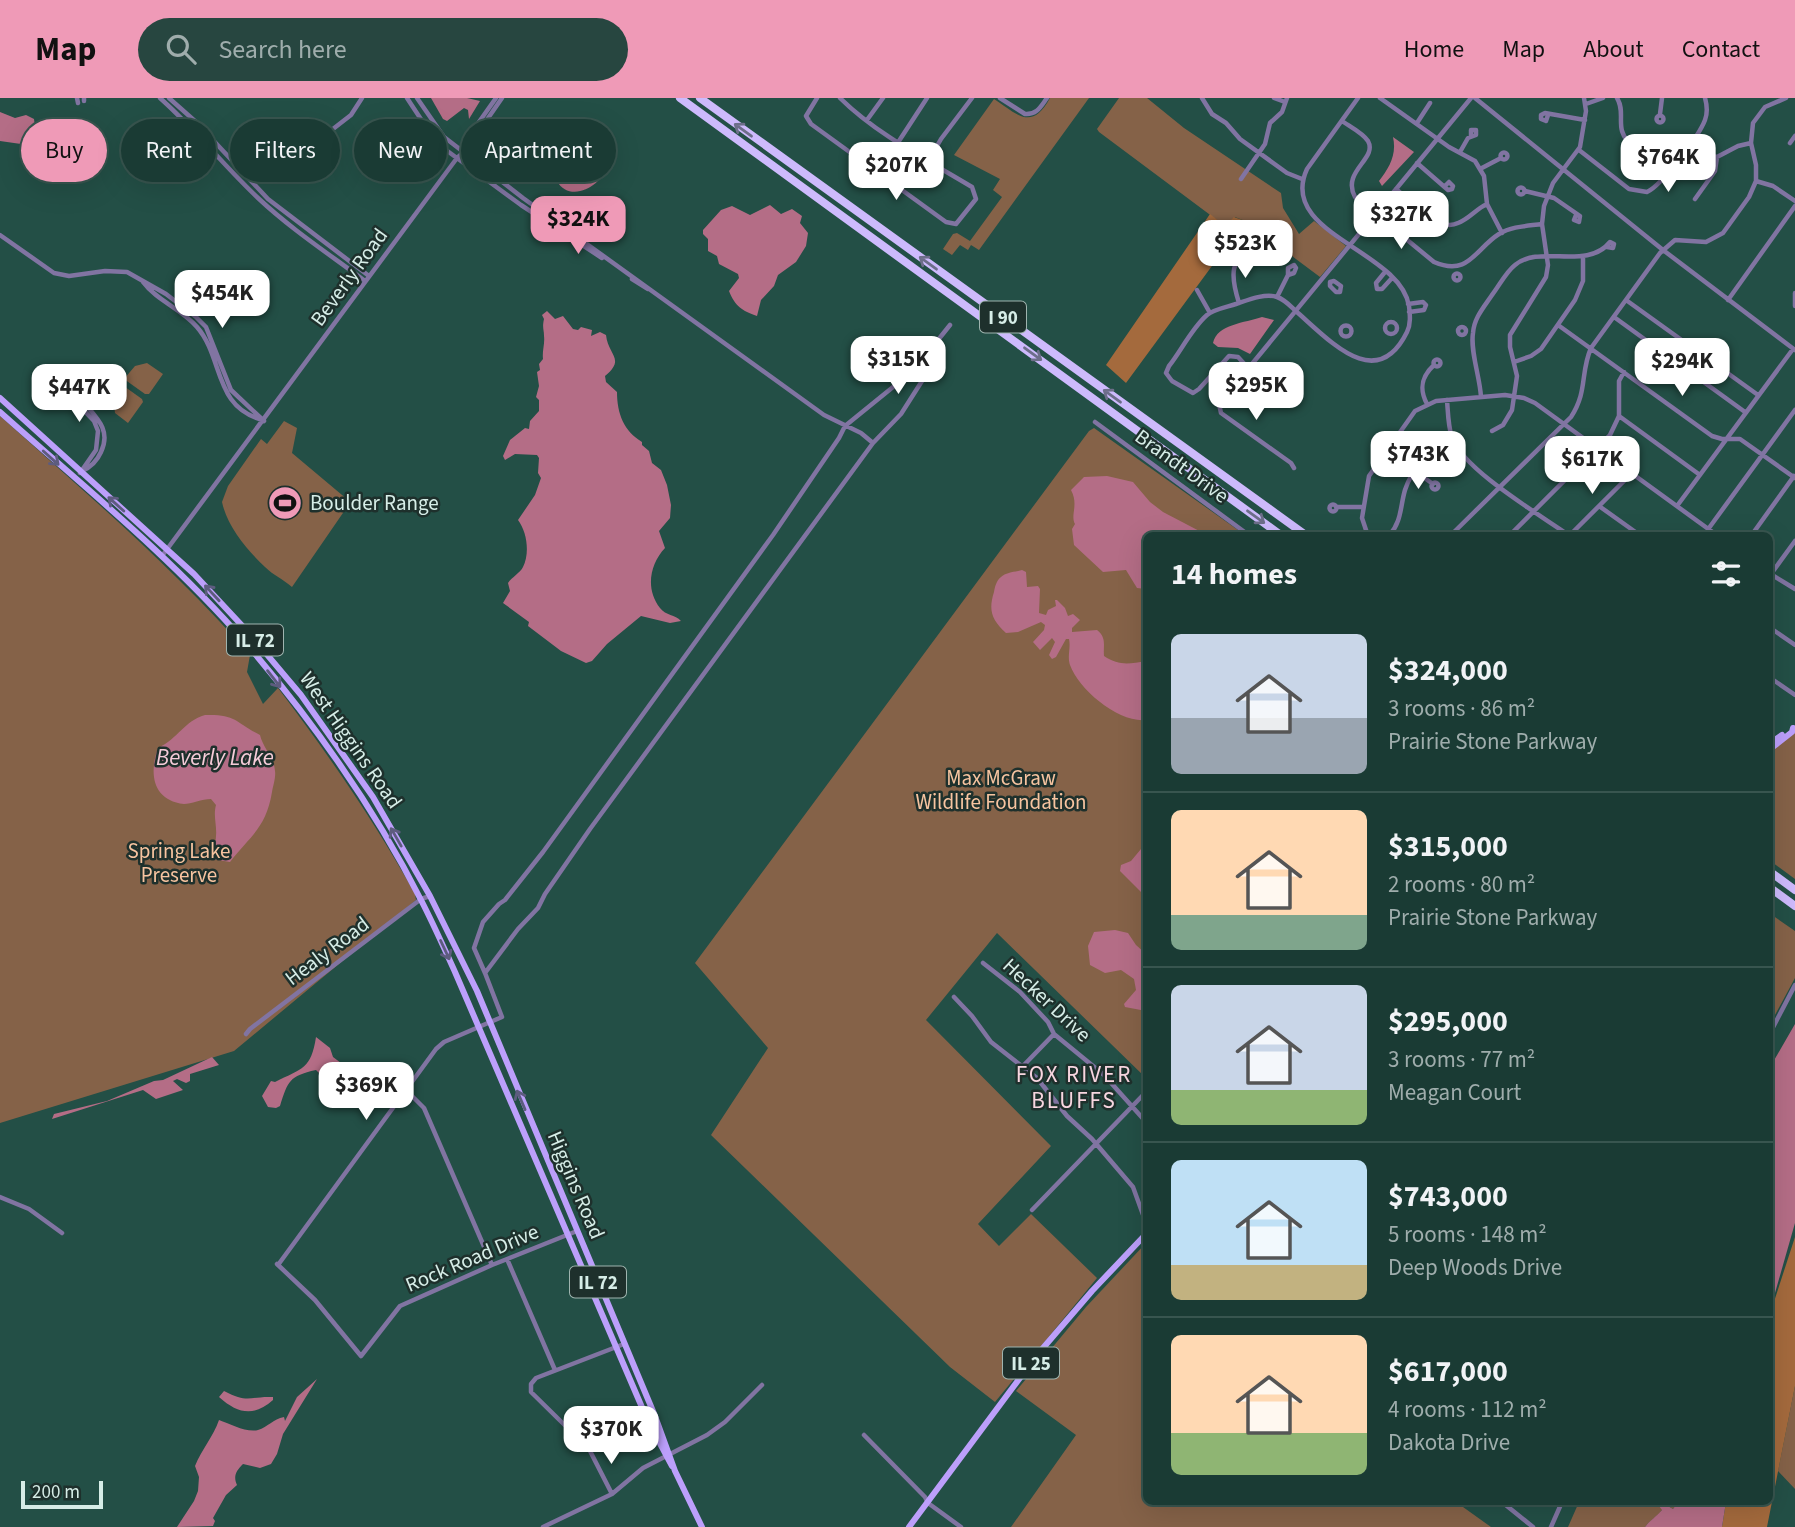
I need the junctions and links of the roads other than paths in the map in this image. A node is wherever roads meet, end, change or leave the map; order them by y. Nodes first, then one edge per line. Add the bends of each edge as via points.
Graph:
1 (160, 98) edge
2 (169, 98) edge
3 (362, 98) edge
4 (407, 98) edge
5 (417, 98) edge
6 (496, 98) edge
7 (502, 98) edge
8 (680, 98) edge
9 (700, 98) edge
10 (817, 98) edge
11 (840, 98) edge
12 (883, 98) edge
13 (926, 98) edge
14 (972, 98) edge
15 (1000, 98) edge
16 (1046, 98) edge
17 (1202, 98) edge
18 (1274, 98) edge
19 (1358, 98) edge
20 (1380, 98) edge
21 (1473, 98) edge
22 (1603, 98) edge
23 (1617, 98) edge
24 (1662, 98) edge
25 (1786, 98) edge
26 (1707, 99) edge
27 (1286, 100) edge
28 (1585, 101) edge
29 (1430, 103) dead end
30 (1660, 115) dead end
31 (1548, 116) dead end
32 (481, 119) edge
33 (487, 119) edge
34 (867, 120) junction
35 (1585, 120) junction
36 (1342, 121) junction
37 (1417, 123) junction
38 (340, 124) edge
39 (1471, 136) dead end
40 (1795, 136) edge
41 (1438, 138) junction
42 (899, 141) junction
43 (1689, 143) junction
44 (1751, 143) junction
45 (1790, 143) dead end
46 (461, 150) edge
47 (1579, 150) junction
48 (461, 152) edge
49 (1460, 152) junction
50 (1259, 153) junction
51 (1717, 157) junction
52 (457, 158) junction
53 (1501, 158) dead end
54 (929, 160) junction
55 (230, 163) edge
56 (1417, 163) junction
57 (230, 165) edge
58 (1672, 167) junction
59 (1480, 169) junction
60 (1563, 170) junction
61 (1241, 178) dead end
62 (1302, 179) junction
63 (1755, 181) junction
64 (248, 182) edge
65 (504, 182) edge
66 (1445, 186) dead end
67 (1396, 189) junction
68 (1525, 191) dead end
69 (1547, 196) junction
70 (1695, 199) dead end
71 (1795, 203) edge
72 (1487, 204) junction
73 (1375, 214) junction
74 (1576, 215) dead end
75 (1542, 224) junction
76 (1502, 233) junction
77 (0, 235) edge
78 (1350, 245) junction
79 (1607, 247) dead end
80 (1247, 248) dead end
81 (1663, 250) junction
82 (1547, 257) junction
83 (1583, 257) junction
84 (1456, 266) junction
85 (1385, 272) junction
86 (1457, 273) dead end
87 (1288, 275) dead end
88 (1323, 277) junction
89 (1392, 278) junction
90 (367, 279) junction
91 (1330, 282) dead end
92 (649, 289) junction
93 (1197, 290) dead end
94 (1795, 293) edge
95 (1277, 297) junction
96 (1626, 300) junction
97 (1728, 300) junction
98 (1239, 303) junction
99 (1408, 304) junction
100 (1795, 306) edge
101 (1296, 311) junction
102 (1409, 312) junction
103 (1210, 313) junction
104 (1614, 317) junction
105 (950, 325) dead end
106 (1558, 325) junction
107 (1466, 331) dead end
108 (1473, 332) junction
109 (1392, 335) dead end
110 (1342, 337) dead end
111 (1400, 342) junction
112 (1337, 345) junction
113 (943, 348) dead end
114 (1591, 348) junction
115 (1794, 349) edge
116 (1514, 362) junction
117 (1434, 365) dead end
118 (1249, 369) junction
119 (1624, 372) junction
120 (68, 375) dead end
121 (62, 378) dead end
122 (1758, 395) junction
123 (1515, 396) junction
124 (1481, 397) junction
125 (0, 398) edge
126 (1447, 400) junction
127 (1427, 404) junction
128 (1795, 410) edge
129 (0, 412) edge
130 (1745, 412) junction
131 (1619, 416) junction
132 (264, 421) junction
133 (1095, 422) dead end
134 (1564, 424) junction
135 (845, 426) junction
136 (1492, 431) dead end
137 (1727, 438) junction
138 (1453, 439) junction
139 (873, 443) junction
140 (1598, 449) junction
141 (1762, 455) junction
142 (1294, 468) dead end
143 (81, 472) junction
144 (1416, 472) junction
145 (1632, 473) junction
146 (1700, 475) junction
147 (1795, 477) edge
148 (75, 479) junction
149 (1433, 484) dead end
150 (1500, 486) junction
151 (1599, 506) junction
152 (1677, 506) junction
153 (1336, 507) dead end
154 (1363, 507) junction
155 (1534, 510) junction
156 (1709, 528) junction
157 (1245, 532) edge
158 (1277, 532) edge
159 (1301, 532) edge
160 (1366, 532) edge
161 (1393, 532) edge
162 (1454, 532) edge
163 (1513, 532) edge
164 (1565, 532) edge
165 (1572, 532) edge
166 (1635, 532) edge
167 (1714, 532) edge
168 (1754, 532) edge
169 (1795, 541) edge
170 (167, 550) junction
171 (162, 556) junction
172 (1773, 569) edge
173 (1773, 575) edge
174 (1795, 589) edge
175 (1773, 629) edge
176 (1795, 645) edge
177 (1773, 680) edge
178 (1795, 695) edge
179 (1794, 728) edge
180 (1773, 741) edge
181 (1773, 747) edge
182 (1773, 874) edge
183 (1773, 890) edge
184 (1795, 890) edge
185 (430, 896) junction
186 (421, 899) junction
187 (1795, 906) edge
188 (983, 963) dead end
189 (485, 973) junction
190 (1795, 985) edge
191 (477, 991) joint
192 (954, 998) dead end
193 (467, 1001) joint
194 (490, 1021) junction
195 (479, 1026) junction
196 (1773, 1027) edge
197 (246, 1034) dead end
198 (1054, 1034) junction
199 (1023, 1066) junction
200 (406, 1090) junction
201 (1143, 1095) edge
202 (1132, 1107) junction
203 (1143, 1119) edge
204 (1096, 1145) junction
205 (0, 1197) edge
206 (1032, 1210) dead end
207 (1143, 1215) edge
208 (577, 1231) junction
209 (62, 1233) dead end
210 (569, 1234) junction
211 (1143, 1237) edge
212 (507, 1259) junction
213 (492, 1265) junction
214 (624, 1344) junction
215 (617, 1347) junction
216 (555, 1370) junction
217 (762, 1385) dead end
218 (647, 1419) junction
219 (864, 1435) dead end
220 (589, 1450) junction
221 (667, 1455) junction
222 (612, 1494) junction
223 (928, 1503) junction
224 (1507, 1505) edge
225 (1561, 1505) edge
226 (542, 1527) edge
227 (702, 1527) edge
228 (912, 1527) edge
229 (961, 1527) edge
230 (1533, 1527) edge
231 (1550, 1527) edge

1 - 57 street
2 - 55 street
3 - 38 street
4 - 52 street via 432,136
5 - 46 street via 441,135
6 - 32 street, Beverly Road
7 - 33 street, Beverly Road
8 -> 158 highway, I 90
159 -> 9 highway, I 90
10 - 54 street via 806,116 811,124 946,222 956,224 974,203 975,193
11 - 34 street
12 - 34 street
13 - 42 street
14 - 54 street
15 - 16 street via 1025,114 1037,111
17 - 50 street via 1212,114
18 - 27 street
19 - 36 street
20 - 37 street
21 - 41 street
21 - 60 street
22 - 28 street
23 - 58 street via 1627,140
24 - 30 street
25 - 44 street via 1758,113
26 - 43 street via 1705,120
27 - 50 street via 1282,112 1269,122
28 - 35 street
29 - 37 street
31 - 35 street
34 - 42 street
35 - 47 street
36 - 62 street
36 - 73 street via 1369,144 1351,187
37 - 41 street
39 - 49 street
40 - 45 street
41 - 49 street
41 - 56 street
42 - 54 street
43 - 51 street
43 - 58 street
44 - 51 street
44 - 63 street
47 - 58 street via 1626,187 1640,192 1655,188
47 - 60 street
48 - 52 street, Beverly Road
49 - 59 street
50 - 61 street
50 - 62 street
51 - 70 street via 1715,171
52 - 90 street, Beverly Road
52 - 92 street
53 - 59 street
56 - 66 street
56 - 67 street
59 - 72 street
60 - 69 street
60 - 81 street
62 - 78 street via 1308,212
63 - 71 street via 1773,186
63 - 81 street via 1723,233 1707,246 1675,240
64 - 90 street
65 - 92 street
67 - 72 street via 1434,220 1448,225 1463,221
67 - 73 street
68 - 69 street
69 - 74 street
69 - 75 street
71 - 97 street
72 - 76 street
73 - 78 street
73 - 84 street via 1432,260
75 - 76 street
75 - 82 street
76 - 84 street via 1472,260
77 - 132 street via 54,273 69,276 119,270 166,294 201,321 231,390
78 - 85 street
78 - 88 street
79 - 83 street
80 - 98 street via 1232,271
81 - 96 street
81 - 97 street
82 - 83 street
82 - 108 street via 1513,267 1479,314
82 - 116 street via 1543,284 1511,332
83 - 106 street via 1580,293
84 - 86 street
85 - 89 street
85 - 89 street via 1377,289
87 - 95 street
88 - 91 street
88 - 101 street
89 - 99 street via 1404,289
90 - 132 street, Beverly Road
92 - 135 street
93 - 103 street
94 - 100 street
95 - 98 street
95 - 101 street
96 - 104 street
96 - 122 street
97 - 115 street
98 - 103 street
99 - 102 street
99 - 102 street via 1423,302 1426,307
101 - 112 street
101 - 118 street
102 - 111 street via 1408,330
103 - 118 street via 1169,366 1167,377 1193,393 1226,357 1238,357
104 - 114 street
104 - 130 street
105 - 135 street via 914,370
106 - 114 street
106 - 116 street via 1538,352
107 - 108 street
108 - 124 street
109 - 111 street
110 - 112 street
111 - 112 street via 1387,358 1371,363
113 - 139 street via 901,414
114 - 119 street
114 - 134 street via 1582,396
115 - 122 street
116 - 123 street
117 - 127 street via 1423,382
118 - 142 street via 1219,410
119 - 131 street via 1619,381
119 - 137 street via 1712,436
120 - 143 street via 105,435 100,455
121 - 143 street via 98,431 98,446
122 - 130 street
123 - 124 street
123 - 134 street via 1535,403
123 - 136 street via 1506,422
124 - 126 street
125 - 143 main road, West Higgins Road / IL 72
126 - 127 street
126 - 138 street
127 - 154 street via 1412,414 1371,471
128 - 141 street
129 -> 148 main road, West Higgins Road / IL 72
130 - 137 street
131 - 140 street
131 - 146 street
132 - 170 street, Beverly Road
133 - 157 street, Brandt Drive
134 - 140 street
134 - 150 street
135 - 139 street
135 - 189 street via 633,730 515,889 483,922 474,948
137 - 141 street via 1740,439
137 - 146 street
138 - 144 street via 1431,451
138 - 150 street via 1465,460
139 - 189 street via 590,829 538,908
140 - 145 street
140 - 155 street
141 - 147 street
141 - 156 street
143 - 148 street
170 -> 143 main road, West Higgins Road / IL 72
144 - 149 street
144 - 161 street
145 - 151 street
145 - 152 street
146 - 152 street
147 - 168 street
148 - 171 main road, West Higgins Road / IL 72
150 - 155 street
150 - 162 street
151 - 165 street
151 - 166 street
152 - 156 street
153 - 154 street
154 - 160 street
155 - 163 street
155 - 164 street
156 - 167 street
169 - 172 street
170 - 171 street, Beverly Road
185 -> 170 main road, West Higgins Road / IL 72 via 373,797 301,695 248,632
171 -> 186 main road, West Higgins Road / IL 72 via 244,641 326,746
173 - 174 street
175 - 176 street
177 - 178 street
179 - 180 main road
179 - 181 main road
182 - 184 highway
183 - 187 highway
185 - 186 street, Healy Road
185 - 191 main road, West Higgins Road / IL 72
186 -> 193 main road, West Higgins Road / IL 72
186 - 197 street, Healy Road
188 - 198 street, Hecker Drive via 1020,992
189 - 194 street via 502,1017
190 - 196 street
191 - 194 main road, Higgins Road / IL 72
192 - 199 street via 991,1042
193 - 195 main road, Higgins Road / IL 72
194 - 195 street
208 -> 194 main road, Higgins Road / IL 72
195 - 200 street via 436,1048
195 - 210 main road, Higgins Road / IL 72
198 - 199 street
198 - 202 street, Hecker Drive via 1104,1075
199 - 204 street
200 - 213 street via 424,1108
200 - 213 street, Rock Road Drive via 278,1264 315,1300 360,1356 400,1306
201 - 202 street
202 - 203 street, Hecker Drive
202 - 204 street
204 - 206 street
204 - 207 street via 1133,1187
205 - 209 street via 29,1209
208 - 210 street, Rock Road Drive
208 - 214 main road, Higgins Road / IL 72
210 - 212 street, Rock Road Drive
210 - 215 main road, Higgins Road / IL 72
211 - 223 main road, IL 25 via 1037,1355
212 - 213 street, Rock Road Drive
212 - 216 street
214 - 215 street
214 - 221 main road, Higgins Road / IL 72
215 - 216 street
215 - 218 main road, Higgins Road / IL 72
216 - 220 street via 533,1381 531,1392
217 - 221 street via 720,1427
218 - 220 street
218 - 221 main road, Higgins Road / IL 72
219 - 223 street
220 - 222 street
221 - 222 street
221 - 227 main road, Higgins Road / IL 72
222 - 226 street
223 - 228 main road, IL 25
223 - 229 street
224 - 230 street
225 - 231 street

